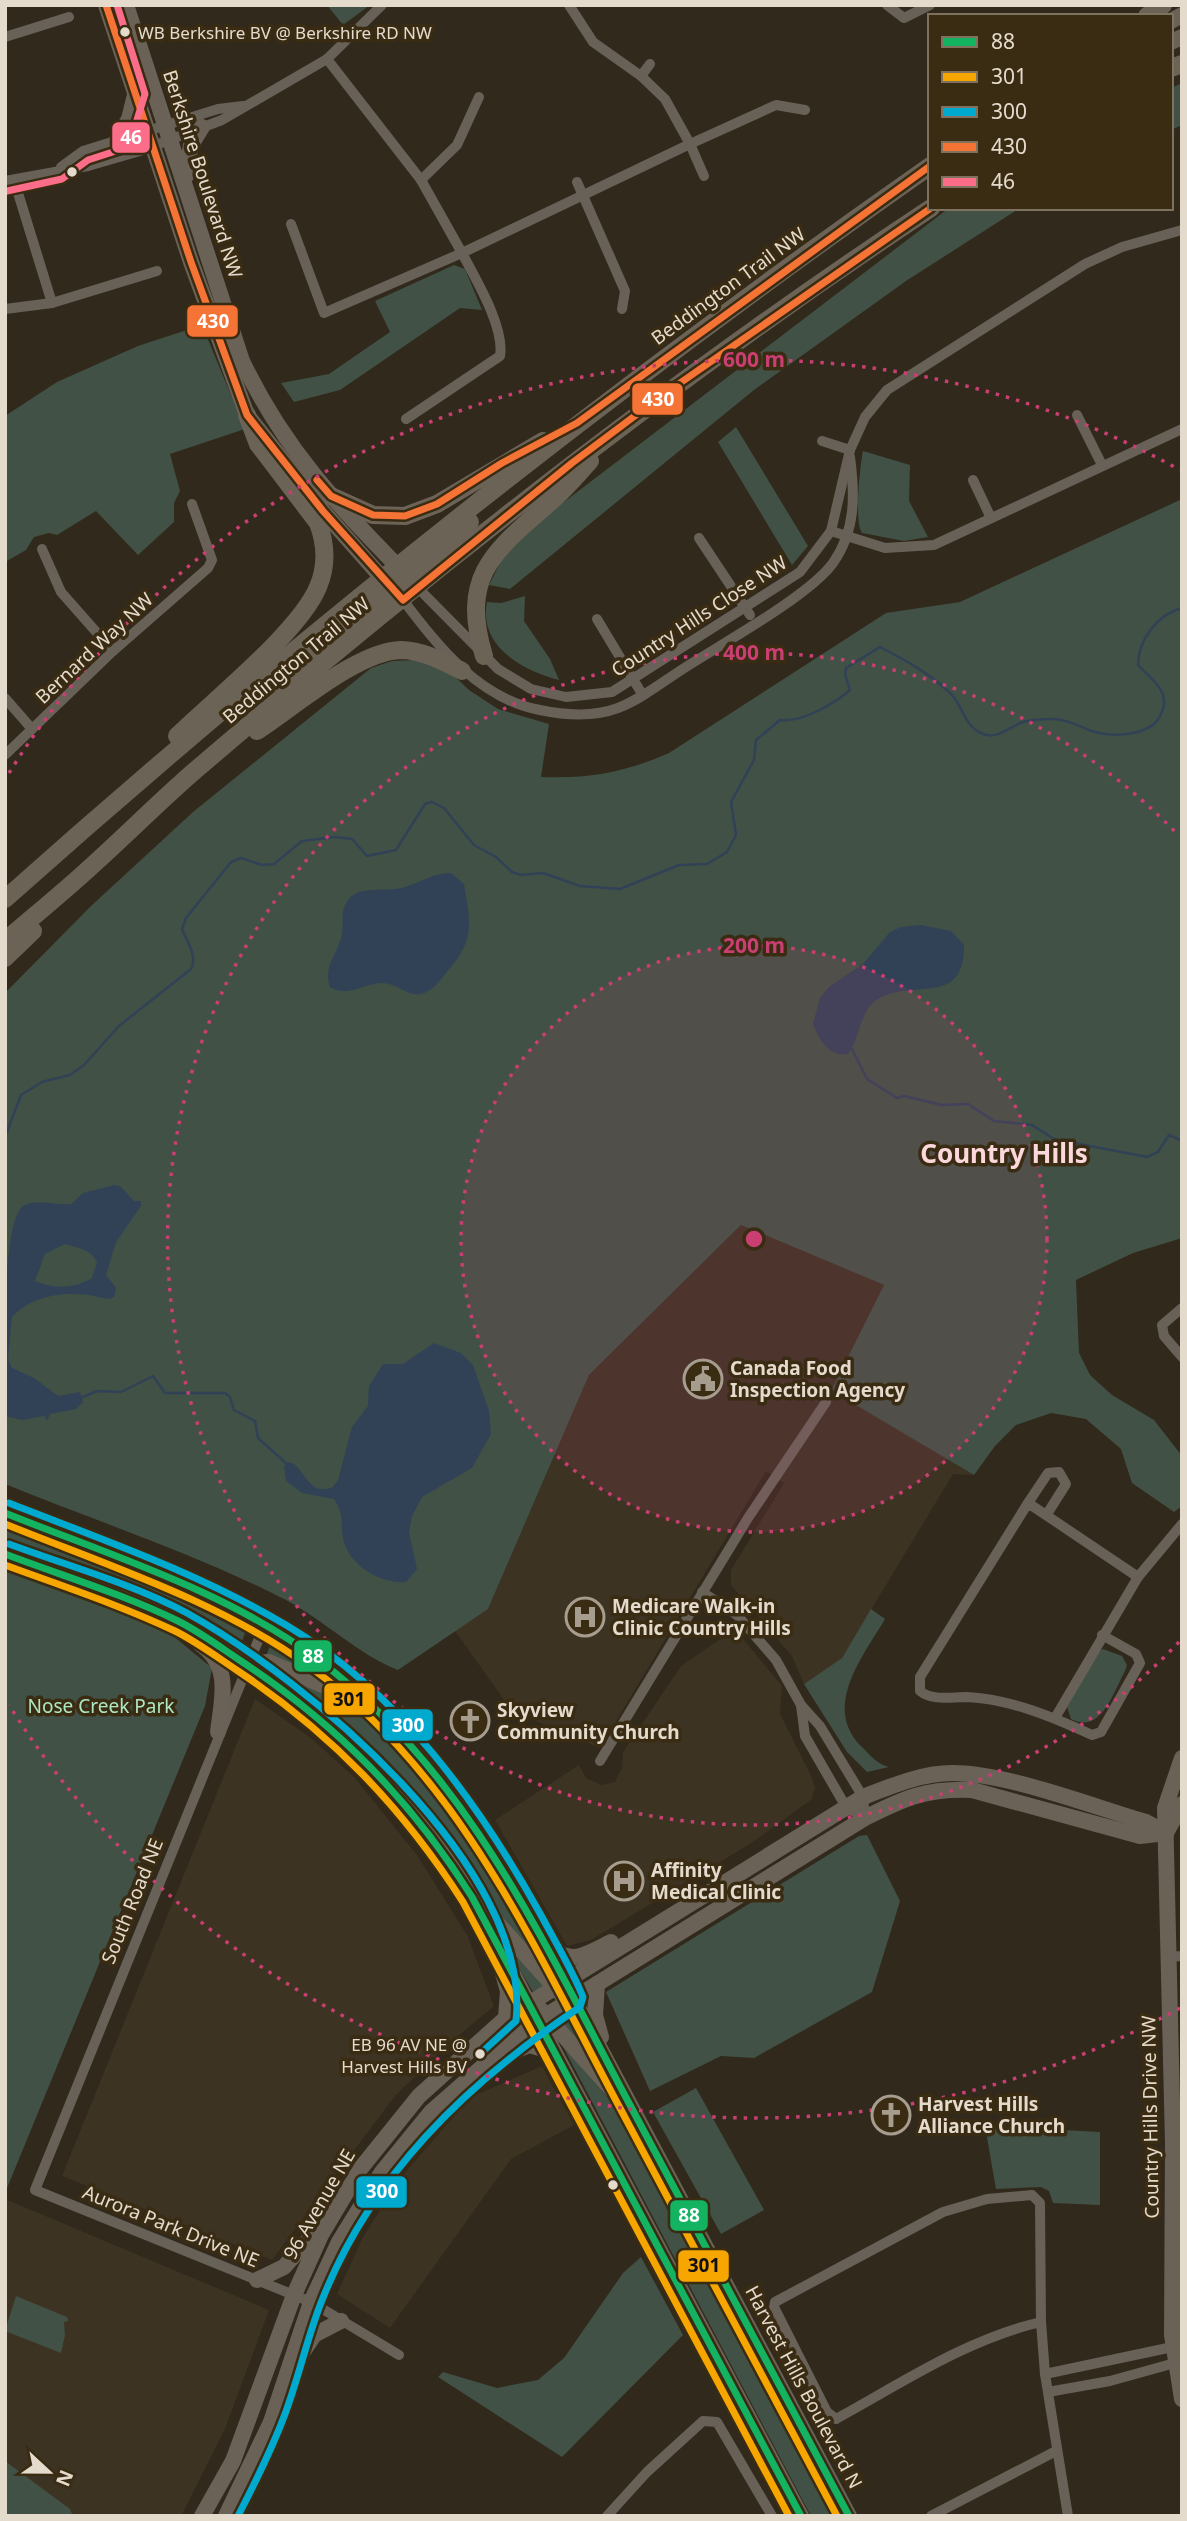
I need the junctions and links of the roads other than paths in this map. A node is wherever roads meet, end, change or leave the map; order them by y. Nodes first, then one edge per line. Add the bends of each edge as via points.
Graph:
1 (106, 5) edge
2 (126, 5) edge
3 (382, 5) edge
4 (569, 5) edge
5 (887, 5) edge
6 (930, 5) edge
7 (69, 17) dead end
8 (5, 37) edge
9 (327, 59) junction
10 (650, 64) dead end
11 (641, 76) junction
12 (135, 95) junction
13 (479, 97) dead end
14 (249, 105) junction
15 (805, 110) dead end
16 (202, 127) junction
17 (168, 132) junction
18 (149, 138) junction
19 (117, 140) junction
20 (690, 144) junction
21 (928, 167) edge
22 (58, 169) junction
23 (704, 176) dead end
24 (9, 180) edge
25 (421, 180) junction
26 (577, 182) dead end
27 (185, 186) junction
28 (584, 196) junction
29 (928, 203) edge
30 (928, 210) edge
31 (291, 224) dead end
32 (1182, 230) edge
33 (462, 253) junction
34 (157, 271) dead end
35 (828, 276) junction
36 (52, 303) junction
37 (5, 309) edge
38 (622, 309) dead end
39 (247, 415) junction
40 (1077, 415) dead end
41 (406, 419) dead end
42 (629, 421) junction
43 (577, 423) junction
44 (1182, 429) edge
45 (822, 441) dead end
46 (849, 450) junction
47 (1102, 465) junction
48 (973, 480) dead end
49 (331, 496) junction
50 (192, 505) dead end
51 (991, 518) junction
52 (831, 531) junction
53 (848, 537) junction
54 (699, 538) dead end
55 (42, 549) dead end
56 (407, 576) junction
57 (392, 588) junction
58 (746, 609) junction
59 (597, 619) dead end
60 (755, 623) junction
61 (462, 634) junction
62 (113, 651) junction
63 (484, 656) junction
64 (444, 657) junction
65 (462, 671) joint
66 (634, 680) junction
67 (642, 694) junction
68 (5, 698) edge
69 (32, 729) junction
70 (5, 755) edge
71 (190, 776) junction
72 (125, 794) junction
73 (94, 865) junction
74 (5, 900) edge
75 (5, 941) edge
76 (5, 958) edge
77 (1182, 1308) edge
78 (1182, 1357) edge
79 (826, 1402) dead end
80 (1028, 1503) junction
81 (1047, 1514) junction
82 (5, 1516) edge
83 (1182, 1524) edge
84 (5, 1554) edge
85 (1138, 1577) junction
86 (702, 1592) junction
87 (136, 1604) junction
88 (264, 1626) junction
89 (1102, 1635) junction
90 (247, 1664) junction
91 (801, 1705) junction
92 (381, 1713) junction
93 (1055, 1718) junction
94 (218, 1732) junction
95 (1182, 1758) edge
96 (600, 1761) dead end
97 (863, 1797) junction
98 (1182, 1804) edge
99 (846, 1807) junction
100 (865, 1818) junction
101 (1167, 1833) junction
102 (468, 1889) junction
103 (488, 1926) junction
104 (649, 1928) junction
105 (543, 1941) junction
106 (1175, 1957) edge
107 (597, 1984) junction
108 (560, 1985) junction
109 (573, 1999) junction
110 (529, 2003) junction
111 (543, 2017) junction
112 (506, 2018) junction
113 (554, 2052) junction
114 (611, 2069) junction
115 (463, 2082) junction
116 (636, 2117) junction
117 (35, 2190) joint
118 (343, 2196) junction
119 (257, 2280) junction
120 (293, 2295) junction
121 (311, 2302) junction
122 (341, 2321) junction
123 (1041, 2322) junction
124 (1178, 2354) edge
125 (399, 2355) dead end
126 (1045, 2374) junction
127 (1048, 2392) junction
128 (279, 2399) junction
129 (1182, 2399) edge
130 (1056, 2451) junction
131 (222, 2483) junction
132 (195, 2516) edge
133 (202, 2516) edge
134 (226, 2516) edge
135 (607, 2516) edge
136 (772, 2516) edge
137 (802, 2516) edge
138 (849, 2516) edge
139 (930, 2516) edge
140 (1068, 2516) edge

1 - 12 main road, Berkshire Boulevard NW
2 - 17 main road, Berkshire Boulevard NW
3 - 9 street
4 - 11 street via 593,42
5 - 6 street via 904,19
7 - 8 street
9 - 14 street
9 - 25 street
10 - 11 street
11 - 20 street via 664,99
12 - 18 main road, Berkshire Boulevard NW
12 - 19 main road
13 - 25 street via 457,145
14 - 16 street
14 - 17 street via 218,109
15 - 20 street via 776,105
16 - 17 street
16 - 27 main road via 191,145
17 - 18 street
17 - 18 street
17 - 27 main road, Berkshire Boulevard NW
18 - 19 street
18 - 22 street via 88,166
18 - 39 main road, Berkshire Boulevard NW
19 - 22 street via 83,151
20 - 23 street
20 - 28 street
21 - 43 main road, Beddington Trail NW
22 - 24 street
24 - 36 street
25 - 33 street
26 - 28 street
27 - 49 main road, Berkshire Boulevard NW via 242,361 281,433
28 - 33 street
28 - 38 street via 625,291
29 - 35 main road, Beddington Trail NW
30 - 35 main road
31 - 33 street via 324,313
32 - 46 street, Country Hills Close NW via 1122,247 1085,264 887,390 865,417
33 - 41 street via 502,345 500,356
34 - 36 street
35 - 42 main road, Beddington Trail NW
36 - 37 street
39 - 57 main road, Berkshire Boulevard NW
39 - 72 main road via 258,444 318,523 324,551 319,585 294,623 177,736
40 - 47 street
42 - 56 main road, Beddington Trail NW
42 - 63 main road via 557,496 504,541 488,562 475,601 476,629
43 - 49 main road via 437,504 405,516 373,516
43 - 56 main road, Beddington Trail NW via 531,460 508,491
44 - 47 street
45 - 46 street
46 - 52 street, Country Hills Close NW
46 - 53 street, Country Hills Close NW via 855,494
47 - 51 street
48 - 51 street
49 - 56 main road, Berkshire Boulevard NW
50 - 62 street, Bernard Way NW via 212,560 208,568
51 - 53 street via 934,545 901,550
52 - 53 street
52 - 58 street, Country Hills Close NW via 800,572
53 - 60 street, Country Hills Close NW via 815,582
54 - 58 street
55 - 62 street via 61,592
56 - 57 main road
56 - 57 main road, Beddington Trail NW
56 - 61 street, Country Hills Close NW
57 - 64 street
57 - 71 main road, Beddington Trail NW
57 - 72 main road, Beddington Trail NW
58 - 60 street
58 - 66 street, Country Hills Close NW
59 - 66 street
60 - 67 street, Country Hills Close NW
61 - 63 street, Country Hills Close NW
61 - 64 street
62 - 69 street, Bernard Way NW
63 - 66 street, Country Hills Close NW via 531,689 566,697 612,692
64 - 65 main road
64 - 71 main road via 401,650 377,654
65 - 67 street, Country Hills Close NW via 509,700 550,712 589,714 618,708
66 - 67 street
68 - 69 street
69 - 70 street, Bernard Way NW
71 - 73 main road, Beddington Trail NW
72 - 74 main road, Beddington Trail NW
73 - 75 main road, Beddington Trail NW
73 - 76 main road
77 - 78 street via 1162,1325 1164,1336
79 - 86 street
80 - 81 street
80 - 81 street via 1048,1472 1059,1472 1066,1484
80 - 93 street via 920,1676 920,1691 928,1698 987,1698
81 - 85 street
82 - 88 main road via 202,1594
83 - 85 street
84 - 87 main road
85 - 89 street
86 - 91 street via 737,1615 753,1632 776,1660
86 - 96 street
87 - 90 main road via 180,1622
87 - 94 main road via 216,1658 224,1680
88 - 90 street, South Road NE
88 - 92 main road via 317,1658
89 - 93 street
89 - 93 street via 1136,1654 1140,1662 1101,1732 1092,1735
90 - 92 main road via 269,1662
90 - 94 street, South Road NE
90 - 102 main road via 303,1702 360,1751 415,1812
91 - 97 street via 820,1726
91 - 99 street via 805,1736
92 - 105 main road via 466,1811
94 - 117 street, South Road NE
95 - 101 main road, Country Hills Drive NW via 1165,1808
97 - 99 main road
97 - 100 street
97 - 101 main road via 921,1777 975,1774 1146,1822
98 - 101 main road, Country Hills Drive NW
99 - 100 street
99 - 104 main road
100 - 101 main road, 96 Avenue NE via 912,1795 947,1788 972,1790 1140,1836
100 - 107 main road, 96 Avenue NE
101 - 106 main road, Country Hills Drive NW
102 - 103 main road
102 - 108 main road
103 - 110 main road
103 - 112 main road via 508,1991
104 - 105 main road via 635,1930 585,1955 560,1956
104 - 108 main road, 96 Avenue NE
105 - 108 main road
106 - 124 main road, Country Hills Drive NW via 1172,2069
107 - 109 main road, 96 Avenue NE
107 - 114 main road via 595,2015
108 - 109 main road
108 - 110 main road, 96 Avenue NE
109 - 111 main road, 96 Avenue NE
109 - 114 main road, Harvest Hills Boulevard N
110 - 111 main road
110 - 112 main road, 96 Avenue NE
111 - 113 main road
111 - 115 main road, 96 Avenue NE
111 - 116 main road
112 - 118 main road, 96 Avenue NE via 419,2096
113 - 115 main road via 535,2045 509,2050
113 - 137 main road
114 - 116 main road, Harvest Hills Boulevard N
115 - 121 main road, 96 Avenue NE via 431,2112 382,2172 339,2242
116 - 138 main road, Harvest Hills Boulevard N
117 - 119 street, Aurora Park Drive NE
118 - 119 main road via 284,2267
118 - 120 main road, 96 Avenue NE
119 - 120 street, Aurora Park Drive NE
120 - 121 street, Aurora Park Drive NE
120 - 131 main road, 96 Avenue NE via 252,2415
121 - 122 street, Aurora Park Drive NE
121 - 128 main road, 96 Avenue NE
122 - 125 street, Aurora Park Drive NE
122 - 128 main road via 314,2335
123 - 123 street via 1001,2331 836,2419 827,2412 774,2306 943,2212 987,2199 1031,2195 1040,2203
123 - 126 street
124 - 126 street
124 - 127 street via 1110,2381
124 - 129 main road, Country Hills Drive NW
126 - 127 street
127 - 130 street
128 - 134 main road, 96 Avenue NE
130 - 139 street
130 - 140 street
131 - 132 main road
131 - 133 main road, 96 Avenue NE
135 - 136 street via 704,2421 717,2422

